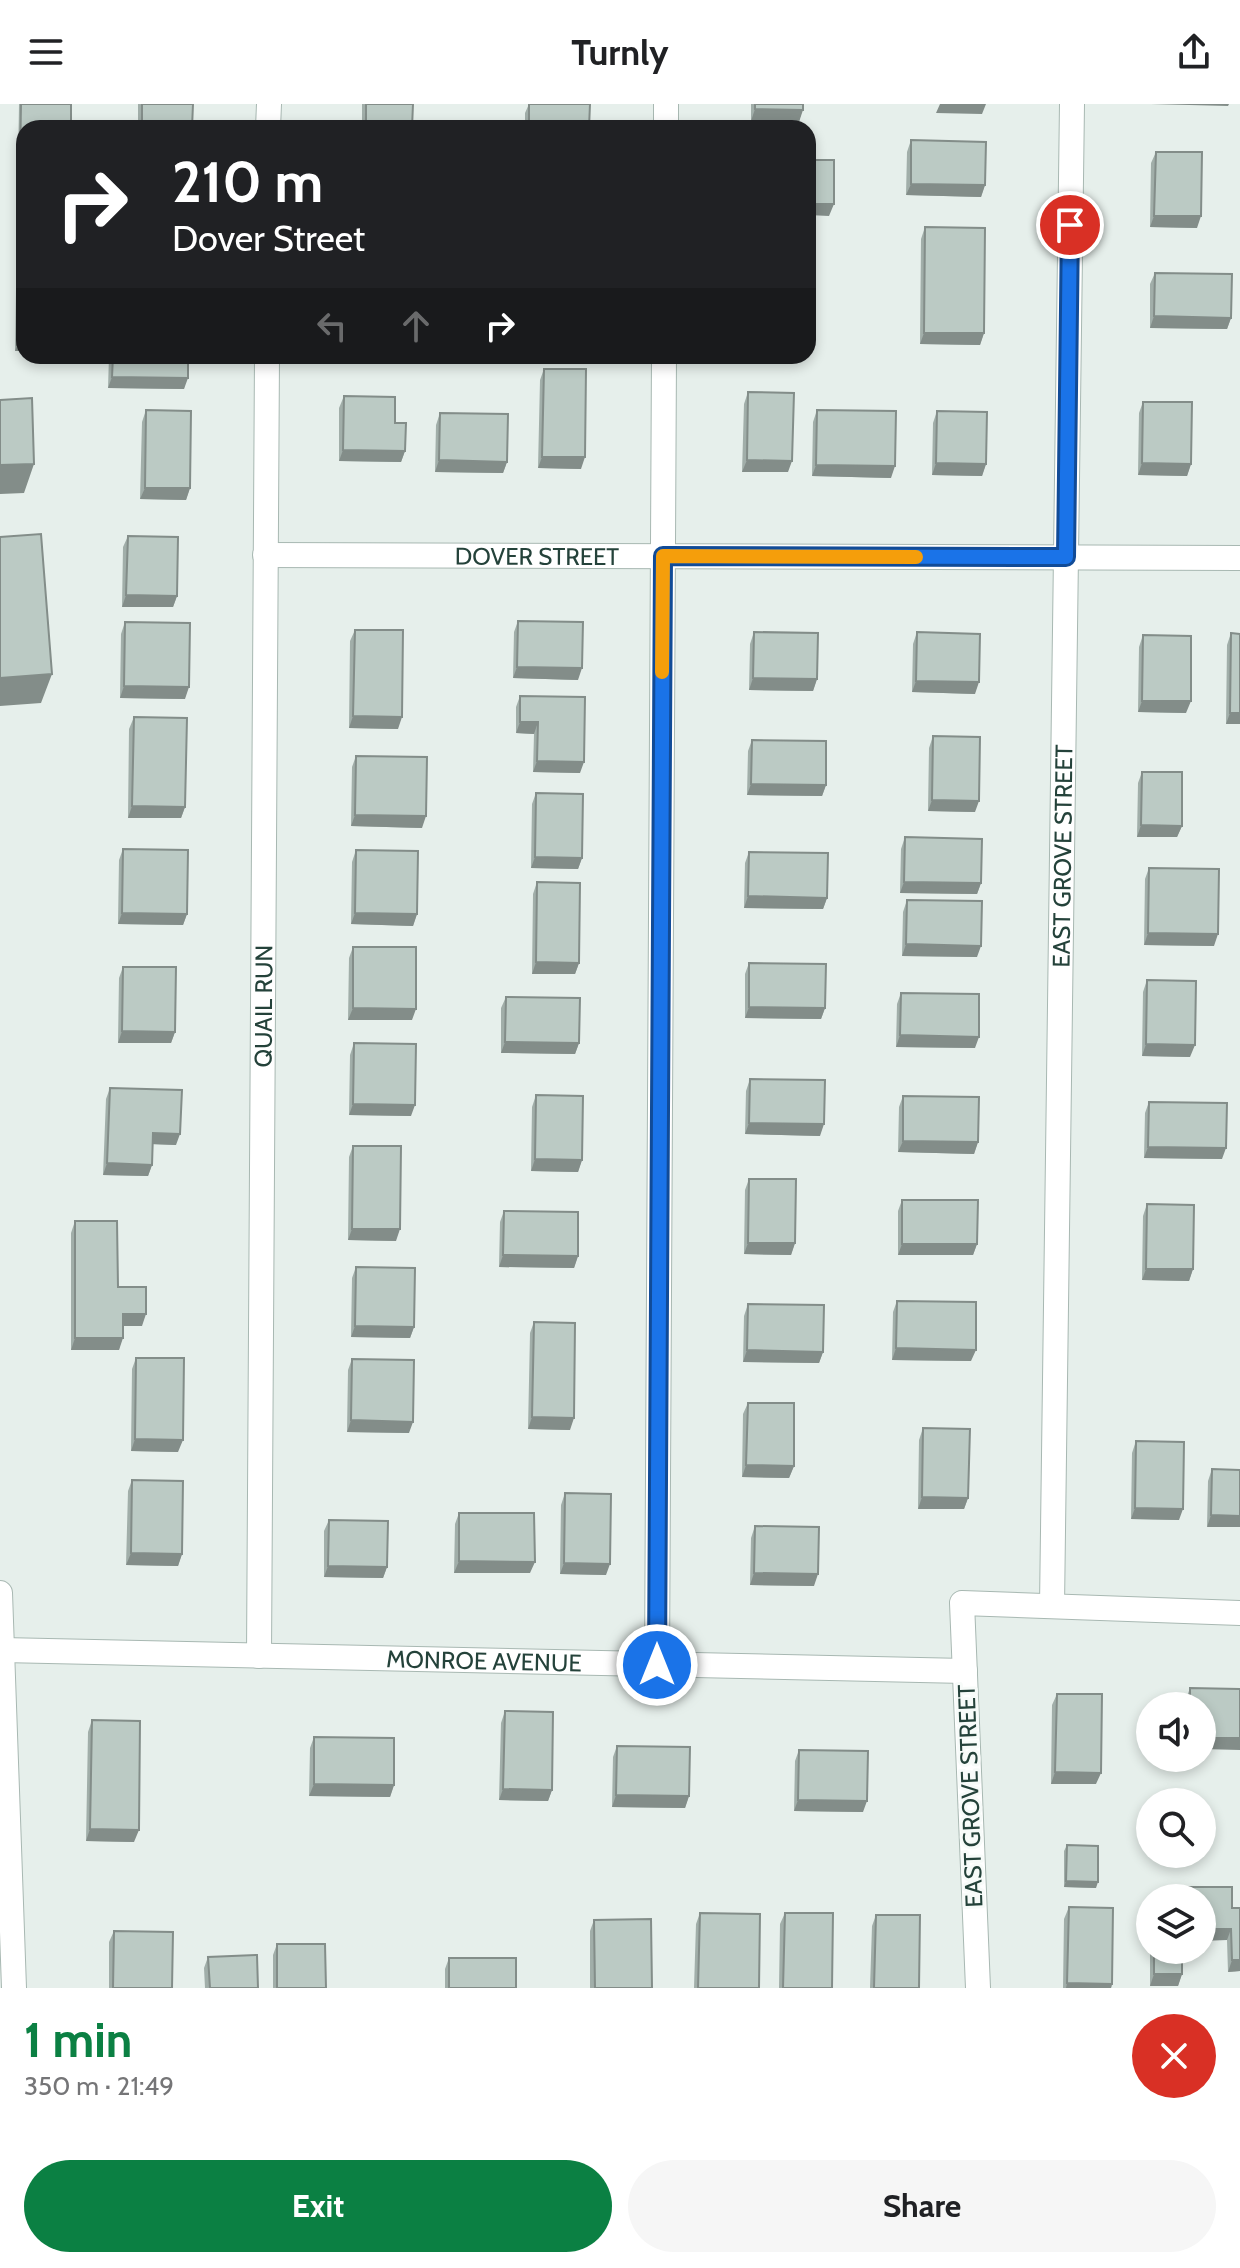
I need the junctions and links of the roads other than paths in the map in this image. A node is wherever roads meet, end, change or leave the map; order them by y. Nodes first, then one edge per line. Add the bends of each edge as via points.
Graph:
1 (1072, 104) edge
2 (267, 364) edge
3 (664, 364) edge
4 (265, 555) junction
5 (663, 556) junction
6 (1066, 557) junction
7 (1240, 558) edge
8 (0, 1593) edge
9 (1052, 1606) junction
10 (1240, 1613) edge
11 (2, 1650) edge
12 (259, 1656) junction
13 (657, 1665) junction
14 (965, 1671) junction
15 (2, 1704) edge
16 (14, 1988) edge
17 (978, 1988) edge

1 - 6 street, EAST GROVE STREET
2 - 4 street, QUAIL RUN
3 - 5 street
4 - 5 street, DOVER STREET
4 - 12 street, QUAIL RUN
5 - 6 street, DOVER STREET
5 - 13 street
6 - 7 street, DOVER STREET
6 - 9 street, EAST GROVE STREET
8 - 11 street
9 - 10 street
9 - 14 street, EAST GROVE STREET via 962,1603
11 - 12 street, MONROE AVENUE
11 - 15 street
12 - 13 street, MONROE AVENUE
13 - 14 street, MONROE AVENUE
14 - 17 street, EAST GROVE STREET
15 - 16 street

